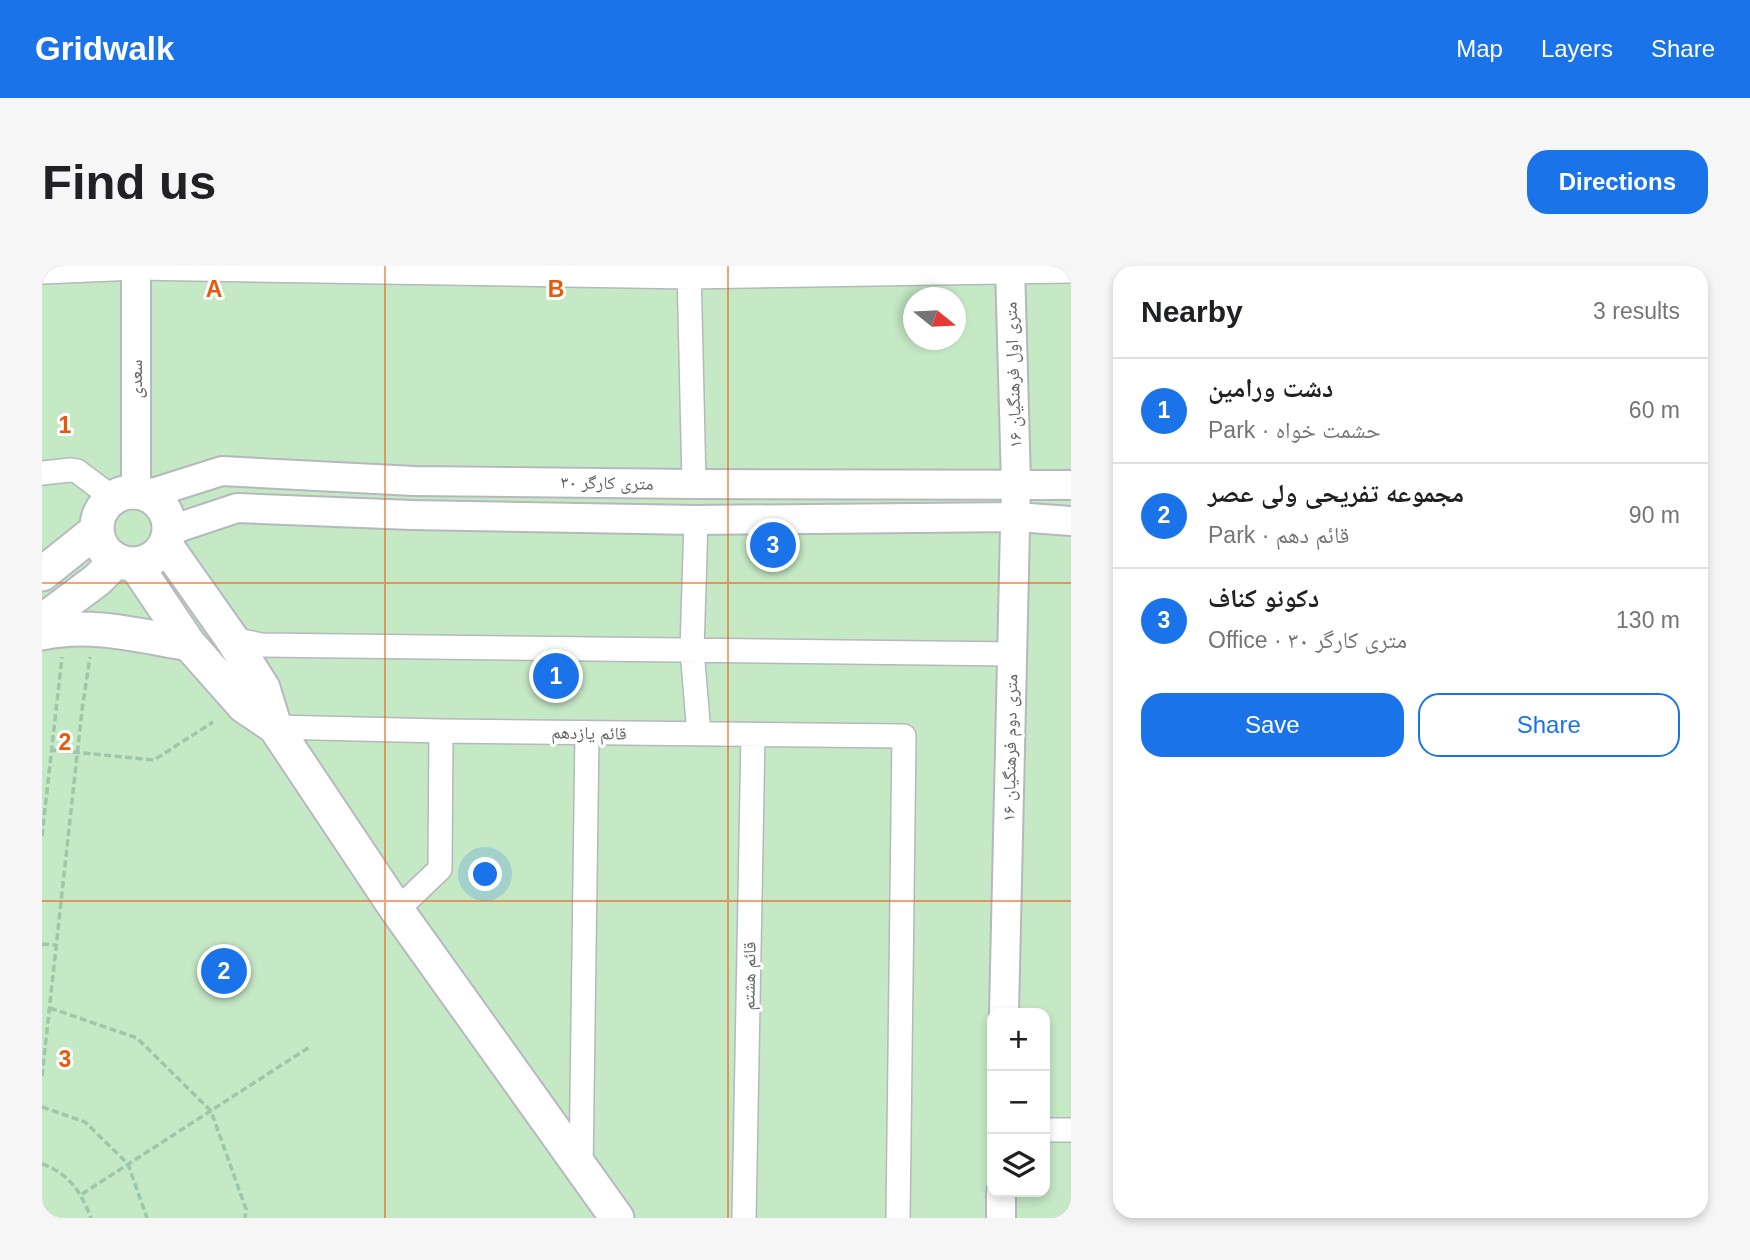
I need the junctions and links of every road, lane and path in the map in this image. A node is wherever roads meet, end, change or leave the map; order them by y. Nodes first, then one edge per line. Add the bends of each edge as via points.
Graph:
1 (136, 267) edge
2 (1010, 269) edge
3 (689, 271) edge
4 (1071, 271) edge
5 (42, 272) edge
6 (42, 473) edge
7 (414, 481) junction
8 (1016, 483) junction
9 (694, 484) junction
10 (1071, 485) edge
11 (132, 495) junction
12 (412, 515) junction
13 (1016, 517) junction
14 (696, 520) junction
15 (1071, 521) edge
16 (97, 530) junction
17 (167, 537) junction
18 (126, 562) junction
19 (42, 574) edge
20 (61, 628) edge
21 (232, 639) junction
22 (189, 644) junction
23 (692, 650) junction
24 (1012, 654) junction
25 (213, 722) dead end
26 (275, 727) junction
27 (441, 731) junction
28 (587, 733) junction
29 (699, 734) junction
30 (753, 735) junction
31 (51, 750) junction
32 (77, 752) junction
33 (42, 836) edge
34 (397, 910) junction
35 (42, 944) edge
36 (56, 945) junction
37 (49, 1008) junction
38 (1004, 1008) edge
39 (311, 1046) dead end
40 (42, 1076) edge
41 (42, 1107) edge
42 (211, 1111) junction
43 (1050, 1130) edge
44 (1071, 1130) edge
45 (42, 1164) edge
46 (128, 1164) junction
47 (582, 1171) junction
48 (82, 1194) junction
49 (1001, 1197) edge
50 (91, 1218) edge
51 (147, 1218) edge
52 (245, 1218) edge
53 (617, 1218) edge
54 (744, 1218) edge
55 (898, 1218) edge
56 (1001, 1218) edge

1 - 3 street
1 - 5 street
1 - 11 street, سعدی
2 - 3 street
2 - 4 street
2 - 8 street, ۱۶ متری اول فرهنگیان
3 - 9 street
6 - 11 street via 77,471
7 - 9 street, ۳۰ متری کارگر
7 - 11 street, ۳۰ متری کارگر via 222,471
7 - 12 street
8 - 9 street, ۳۰ متری کارگر
8 - 10 street, ۳۰ متری کارگر
8 - 13 street, ۱۶ متری دوم فرهنگیان
11 - 16 main road via 101,512
11 - 17 main road via 154,499 166,513
12 - 14 street, ۳۰ متری کارگر
12 - 17 street, ۳۰ متری کارگر via 237,508
13 - 14 street, ۳۰ متری کارگر
13 - 15 street, ۳۰ متری کارگر
13 - 24 street, ۱۶ متری دوم فرهنگیان
14 - 23 street
16 - 18 main road via 103,548
16 - 19 main road
17 - 18 main road via 153,558
17 - 21 main road
18 - 20 main road via 97,580
18 - 22 main road
20 - 22 main road
20 - 31 path
20 - 32 path
21 - 23 street via 262,645
21 - 26 main road via 262,688
22 - 26 main road via 244,706
23 - 24 street
23 - 29 street
24 - 38 street, ۱۶ متری دوم فرهنگیان
25 - 32 path via 155,760
26 - 27 street, قائم یازدهم
26 - 34 main road
27 - 28 street, قائم یازدهم
27 - 34 street via 440,869
28 - 29 street, قائم یازدهم
28 - 47 street
29 - 30 street, قائم یازدهم
30 - 54 street, قائم هشتم
30 - 55 street, قائم یازدهم via 904,736
31 - 32 path
31 - 33 path
32 - 36 path
34 - 47 main road
35 - 36 path
36 - 37 path
37 - 40 path
37 - 42 path via 137,1038
39 - 42 path
41 - 46 path via 85,1122
42 - 46 path
42 - 52 path via 246,1209
43 - 44 street
45 - 48 path via 56,1169
46 - 48 path
46 - 51 path
47 - 53 main road
48 - 50 path
49 - 56 street

